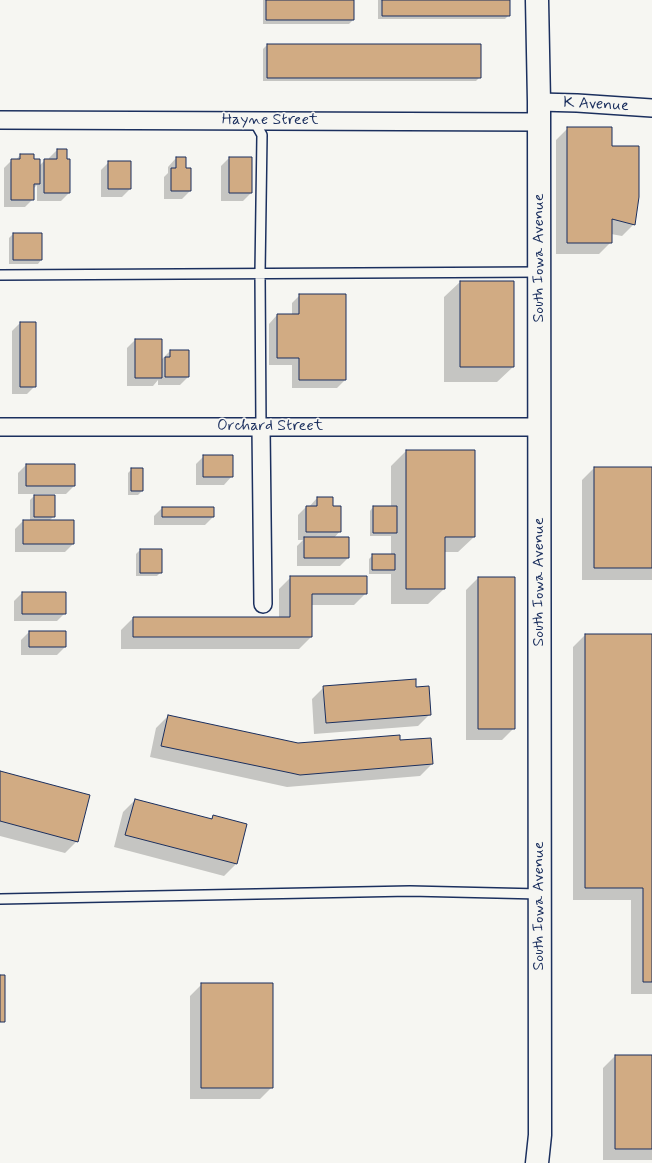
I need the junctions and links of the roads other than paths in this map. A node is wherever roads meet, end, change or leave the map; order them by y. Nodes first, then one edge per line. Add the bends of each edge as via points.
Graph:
1 (537, 0) edge
2 (652, 108) edge
3 (540, 112) junction
4 (0, 120) edge
5 (254, 120) junction
6 (540, 272) junction
7 (260, 273) junction
8 (0, 275) edge
9 (0, 427) edge
10 (261, 427) junction
11 (540, 427) junction
12 (263, 604) dead end
13 (540, 894) junction
14 (0, 899) edge
15 (536, 1163) edge

1 - 3 main road, South Iowa Avenue
2 - 3 street, K Avenue via 577,102
3 - 5 street, Hayne Street
3 - 6 main road, South Iowa Avenue
4 - 5 street, Hayne Street
5 - 7 lane via 262,135
6 - 7 lane
6 - 11 main road, South Iowa Avenue
7 - 8 lane
7 - 10 lane
9 - 10 street, Orchard Street
10 - 11 street, Orchard Street
10 - 12 street
11 - 13 main road, South Iowa Avenue
13 - 14 lane via 410,891
13 - 15 main road, South Iowa Avenue via 540,1135

